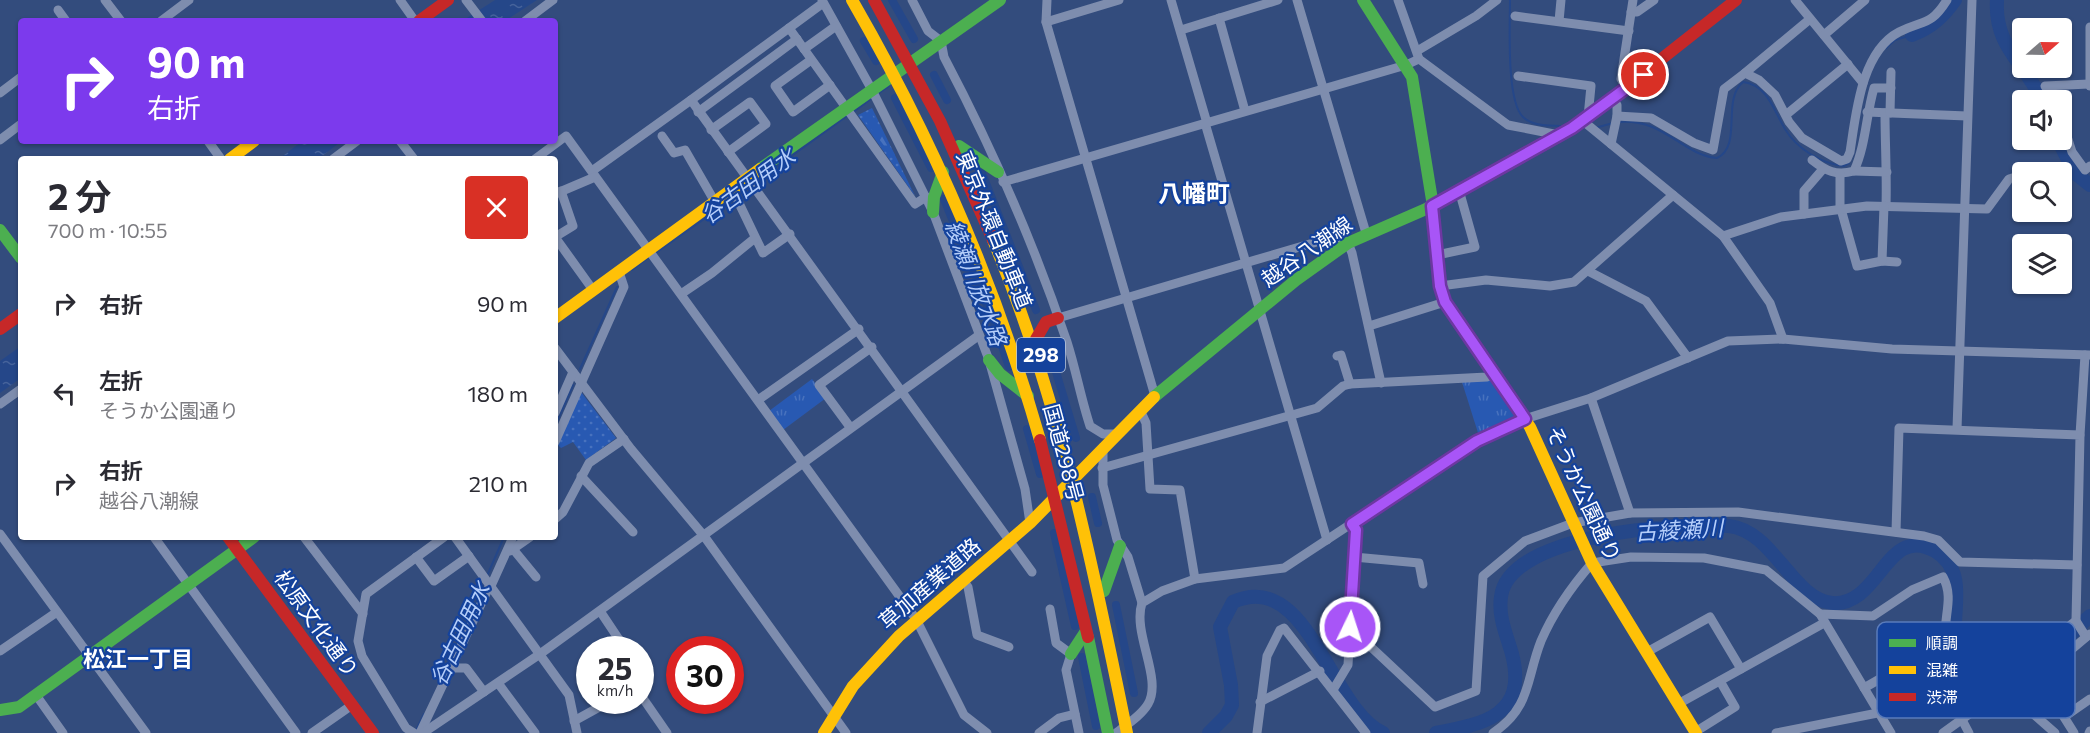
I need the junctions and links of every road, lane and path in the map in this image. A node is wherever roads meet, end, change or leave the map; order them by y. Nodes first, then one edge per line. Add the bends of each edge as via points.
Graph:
1 (105, 0) edge
2 (189, 0) edge
3 (400, 0) edge
4 (448, 0) edge
5 (554, 0) edge
6 (841, 0) edge
7 (852, 0) edge
8 (860, 0) edge
9 (874, 0) edge
10 (882, 0) edge
11 (912, 0) edge
12 (1000, 0) edge
13 (1047, 0) edge
14 (1119, 0) edge
15 (1171, 0) edge
16 (1278, 0) edge
17 (1297, 0) edge
18 (1363, 0) edge
19 (1398, 0) edge
20 (1497, 0) edge
21 (1561, 0) edge
22 (1633, 0) edge
23 (1654, 0) edge
24 (1736, 0) edge
25 (1795, 0) edge
26 (1865, 0) edge
27 (1947, 0) edge
28 (1972, 0) edge
29 (823, 2) edge
30 (469, 4) edge
31 (58, 10) dead end
32 (1631, 12) junction
33 (861, 15) junction
34 (1515, 16) dead end
35 (174, 17) edge
36 (64, 18) edge
37 (119, 18) edge
38 (415, 18) edge
39 (421, 18) edge
40 (480, 18) edge
41 (529, 18) edge
42 (1219, 18) junction
43 (1810, 19) junction
44 (1559, 21) junction
45 (1046, 22) junction
46 (836, 26) junction
47 (2090, 27) edge
48 (789, 28) junction
49 (1181, 30) junction
50 (1629, 31) junction
51 (1824, 35) junction
52 (797, 39) junction
53 (941, 41) junction
54 (804, 49) junction
55 (1418, 55) junction
56 (915, 59) junction
57 (812, 60) junction
58 (1848, 64) junction
59 (1406, 65) junction
60 (1891, 72) dead end
61 (1745, 73) junction
62 (894, 74) junction
63 (1518, 76) dead end
64 (18, 79) edge
65 (1863, 83) junction
66 (830, 85) junction
67 (2089, 85) edge
68 (1891, 88) junction
69 (1627, 89) junction
70 (872, 90) junction
71 (1324, 90) junction
72 (2048, 90) edge
73 (0, 93) edge
74 (691, 100) junction
75 (1613, 100) junction
76 (846, 106) junction
77 (1245, 111) junction
78 (698, 112) junction
79 (1867, 112) junction
80 (1888, 113) junction
81 (1787, 114) junction
82 (1967, 116) junction
83 (1586, 119) junction
84 (1616, 121) junction
85 (1206, 123) junction
86 (18, 126) edge
87 (711, 130) junction
88 (1559, 135) junction
89 (1, 136) edge
90 (662, 136) dead end
91 (558, 142) edge
92 (250, 144) edge
93 (353, 144) edge
94 (402, 144) edge
95 (555, 144) edge
96 (1611, 144) junction
97 (959, 146) junction
98 (2071, 150) edge
99 (728, 152) junction
100 (234, 156) edge
101 (337, 156) edge
102 (412, 156) edge
103 (539, 156) edge
104 (1085, 159) junction
105 (1812, 160) dead end
106 (1823, 168) junction
107 (2088, 170) edge
108 (1854, 171) junction
109 (943, 172) junction
110 (1887, 172) junction
111 (593, 174) junction
112 (1840, 174) junction
113 (1001, 177) junction
114 (2012, 178) edge
115 (747, 179) junction
116 (1459, 190) junction
117 (558, 192) edge
118 (1673, 195) junction
119 (926, 197) junction
120 (738, 201) dead end
121 (715, 202) junction
122 (1432, 206) junction
123 (1885, 206) junction
124 (1840, 209) junction
125 (1964, 209) junction
126 (933, 212) junction
127 (1804, 214) junction
128 (0, 230) edge
129 (1366, 233) junction
130 (790, 234) junction
131 (558, 235) edge
132 (1723, 236) junction
133 (755, 238) junction
134 (558, 241) edge
135 (1348, 243) junction
136 (649, 250) junction
137 (18, 254) edge
138 (1437, 255) junction
139 (1882, 261) junction
140 (1245, 262) junction
141 (1897, 262) dead end
142 (1588, 271) junction
143 (619, 272) junction
144 (1440, 286) junction
145 (593, 290) junction
146 (681, 294) junction
147 (1125, 298) junction
148 (1445, 302) junction
149 (1259, 310) junction
150 (18, 316) edge
151 (558, 316) edge
152 (1058, 318) junction
153 (1369, 326) junction
154 (0, 329) edge
155 (859, 329) junction
156 (978, 336) junction
157 (1036, 339) junction
158 (1783, 339) junction
159 (872, 347) junction
160 (1959, 351) junction
161 (558, 352) edge
162 (2087, 355) edge
163 (1337, 356) dead end
164 (1688, 358) junction
165 (988, 360) junction
166 (573, 372) junction
167 (1493, 373) junction
168 (582, 383) junction
169 (1381, 383) junction
170 (1350, 384) junction
171 (902, 389) junction
172 (18, 390) edge
173 (1155, 396) junction
174 (1028, 397) junction
175 (1591, 398) junction
176 (758, 400) junction
177 (0, 404) edge
178 (558, 406) edge
179 (1140, 410) junction
180 (1291, 417) junction
181 (1525, 419) junction
182 (850, 427) junction
183 (1957, 429) junction
184 (1116, 434) junction
185 (558, 435) edge
186 (2080, 435) junction
187 (624, 439) junction
188 (1103, 447) junction
189 (1149, 456) junction
190 (803, 462) junction
191 (1102, 468) junction
192 (1077, 475) junction
193 (581, 476) junction
194 (1056, 498) junction
195 (1630, 513) junction
196 (558, 516) edge
197 (1030, 523) junction
198 (1352, 524) junction
199 (1574, 526) junction
200 (633, 532) dead end
201 (1896, 532) junction
202 (0, 534) edge
203 (704, 536) junction
204 (156, 540) edge
205 (230, 540) edge
206 (250, 540) edge
207 (306, 540) edge
208 (440, 540) edge
209 (457, 540) edge
210 (512, 540) edge
211 (526, 540) edge
212 (1328, 540) junction
213 (1009, 541) junction
214 (1120, 546) junction
215 (237, 549) junction
216 (513, 549) junction
217 (504, 555) junction
218 (469, 556) junction
219 (416, 557) junction
220 (1354, 557) junction
221 (1590, 559) junction
222 (2077, 565) junction
223 (1032, 572) dead end
224 (536, 577) dead end
225 (1195, 579) junction
226 (963, 580) junction
227 (1423, 584) dead end
228 (189, 585) junction
229 (490, 585) junction
230 (1104, 591) junction
231 (1142, 603) junction
232 (1050, 609) dead end
233 (600, 611) junction
234 (57, 612) junction
235 (363, 614) junction
236 (1822, 618) junction
237 (916, 619) junction
238 (2076, 621) joint
239 (1947, 622) edge
240 (1086, 631) junction
241 (1350, 633) junction
242 (2088, 635) edge
243 (617, 636) edge
244 (2075, 646) edge
245 (1009, 647) dead end
246 (0, 651) edge
247 (1647, 652) junction
248 (540, 654) junction
249 (1071, 654) junction
250 (90, 656) junction
251 (451, 668) junction
252 (1741, 669) junction
253 (1320, 671) junction
254 (1720, 681) junction
255 (1877, 681) edge
256 (498, 683) junction
257 (1334, 688) junction
258 (1864, 688) junction
259 (484, 693) junction
260 (36, 695) junction
261 (2090, 699) edge
262 (1260, 702) junction
263 (1678, 704) junction
264 (352, 705) junction
265 (2075, 709) edge
266 (0, 710) edge
267 (1877, 711) joint
268 (587, 714) edge
269 (653, 714) edge
270 (1075, 714) junction
271 (833, 715) junction
272 (1881, 718) edge
273 (1965, 718) edge
274 (2040, 718) edge
275 (2065, 718) edge
276 (1962, 720) junction
277 (574, 721) junction
278 (1131, 729) edge
279 (1801, 730) edge
280 (142, 732) edge
281 (63, 733) edge
282 (296, 733) edge
283 (312, 733) edge
284 (373, 733) edge
285 (415, 733) edge
286 (535, 733) edge
287 (577, 733) edge
288 (666, 733) edge
289 (824, 733) edge
290 (846, 733) edge
291 (987, 733) edge
292 (1039, 733) edge
293 (1079, 733) edge
294 (1108, 733) edge
295 (1115, 733) edge
296 (1257, 733) edge
297 (1366, 733) edge
298 (1492, 733) edge
299 (1696, 733) edge
300 (1776, 733) edge
301 (1891, 733) edge
302 (1943, 733) edge
303 (1969, 733) edge
304 (2055, 733) edge
305 (2074, 733) edge

1 - 37 street
2 - 35 street
3 - 38 street
4 - 39 main road
5 - 41 street
6 - 33 main road
7 - 33 main road, 国道298号 / 298
8 - 295 main road, 東京外環自動車道 via 941,152 1014,331 1065,507
9 - 278 main road, 東京外環自動車道 via 957,155 1028,333 1083,526
10 - 56 main road, 国道298号 / 298
11 - 53 street via 928,31
12 - 53 main road
13 - 45 street
14 - 45 street
15 - 49 street
16 - 42 street
17 - 71 street
18 - 59 main road, そうか公園通り
19 - 55 street
20 - 55 street
21 - 44 street
22 - 32 street
23 - 32 street
24 - 69 main road, 越谷八潮線
25 - 43 street
26 - 51 street
27 - 65 street via 1931,21 1888,40
28 - 82 street
29 - 46 street
29 - 48 street
30 - 40 street
31 - 36 street
32 - 50 street
33 - 62 main road, 国道298号 / 298
34 - 44 street
42 - 49 street
42 - 77 street
43 - 51 street
43 - 61 street
44 - 50 street
45 - 104 street
46 - 54 street
46 - 70 street
47 - 67 street
48 - 52 street
48 - 74 street
49 - 85 street
50 - 69 street via 1621,79
51 - 58 street
52 - 54 street
52 - 78 street
53 - 56 main road
53 - 113 street via 944,57
54 - 57 street
55 - 59 street
55 - 88 street via 1508,125
56 - 62 main road
56 - 97 main road, 国道298号 / 298
57 - 66 street
57 - 66 street via 775,86 793,112
58 - 65 street
58 - 81 street
59 - 71 street
59 - 122 main road, そうか公園通り via 1412,76
60 - 68 street
61 - 81 street via 1775,95
61 - 84 street via 1724,89 1713,150 1651,118
62 - 70 main road
62 - 109 main road, 国道298号 / 298
63 - 83 street via 1592,86
64 - 73 street
65 - 81 street via 1847,159 1833,159 1802,138
66 - 76 street
67 - 72 street via 2045,86
68 - 79 street via 1874,88
68 - 80 street
69 - 75 main road, 越谷八潮線
70 - 76 main road
70 - 119 street
71 - 77 street
71 - 129 street
74 - 78 street
74 - 111 street
75 - 83 main road, 越谷八潮線
75 - 84 street via 1617,105
76 - 115 main road
76 - 119 street via 915,204
77 - 85 street
78 - 87 street
79 - 80 street
79 - 108 street via 1861,156
80 - 82 street
80 - 110 street
82 - 125 street
83 - 88 main road, 越谷八潮線
83 - 96 street
84 - 96 street
85 - 104 street
85 - 140 street
86 - 89 street
87 - 99 street
87 - 99 street via 750,102 766,124
88 - 116 main road, 越谷八潮線
90 - 121 street via 674,153 685,150
91 - 111 street via 566,136
92 - 100 main road
93 - 101 street
94 - 102 street
95 - 103 street
96 - 118 street
97 - 113 main road
97 - 157 main road, 国道298号 / 298
98 - 107 street
99 - 115 street
104 - 113 street
104 - 147 street
105 - 106 street
106 - 112 street
106 - 127 street via 1804,191
108 - 110 street
108 - 112 street
109 - 126 main road
109 - 174 main road, 国道298号 / 298 via 995,297
110 - 123 street
111 - 117 street
111 - 136 street
112 - 124 street
113 - 152 street
114 - 125 street via 1987,209
115 - 121 main road
115 - 130 street
116 - 122 main road, 越谷八潮線
116 - 138 street via 1475,247
117 - 131 street via 573,226
118 - 132 street
118 - 142 street
119 - 126 street
120 - 133 street
121 - 136 main road
122 - 129 main road, 越谷八潮線
122 - 138 main road, そうか公園通り
123 - 124 street
123 - 125 street
123 - 139 street
124 - 127 street
124 - 139 street via 1857,266
125 - 160 street
126 - 156 street
127 - 132 street
128 - 137 main road
129 - 135 main road, 越谷八潮線
130 - 133 street via 763,253
130 - 155 street
132 - 158 street via 1770,303
133 - 146 street
134 - 145 street
135 - 140 street via 1337,236
135 - 149 main road, 越谷八潮線
135 - 153 street
136 - 143 main road
136 - 146 street
138 - 144 main road, そうか公園通り
139 - 141 street
140 - 147 street
140 - 149 street
142 - 144 street via 1574,282 1550,286 1486,280
142 - 164 street via 1646,301
143 - 145 main road
143 - 168 street via 624,287
144 - 148 main road, そうか公園通り
145 - 151 main road
146 - 176 street
147 - 152 street
147 - 173 street
148 - 153 street
148 - 167 main road, そうか公園通り
149 - 173 main road, 越谷八潮線
149 - 180 street
150 - 154 main road
152 - 157 main road via 1046,322
152 - 184 street via 1090,426 1103,434
153 - 169 street
155 - 159 street
155 - 176 street
156 - 165 street
156 - 171 street
157 - 192 main road, 国道298号 / 298
158 - 160 street
158 - 164 street via 1728,340
159 - 171 street
159 - 182 street via 819,385
160 - 162 street
160 - 183 street
161 - 166 street
162 - 186 street
163 - 170 street via 1341,355
164 - 175 street
165 - 174 main road
165 - 197 street
166 - 168 street
166 - 178 street
167 - 169 street via 1477,378
167 - 181 main road, そうか公園通り
168 - 185 street
168 - 187 street
169 - 170 street
170 - 180 street via 1317,408
171 - 182 street
171 - 213 street
172 - 177 street
173 - 179 main road, 越谷八潮線
174 - 194 main road, 国道298号 / 298
175 - 181 street
175 - 195 street
176 - 190 street
179 - 184 main road, 越谷八潮線
179 - 189 street via 1146,423
180 - 189 street
180 - 212 street
181 - 198 street via 1477,441
181 - 199 main road, そうか公園通り
182 - 190 street
183 - 186 street
183 - 201 street via 1899,428
184 - 188 main road, 越谷八潮線
186 - 222 street
187 - 193 street via 589,463
187 - 203 street
188 - 191 street
188 - 192 main road, 越谷八潮線
189 - 191 street
189 - 225 street via 1150,489 1180,490
190 - 203 street
190 - 237 street
191 - 214 street
192 - 194 main road, 草加産業道路
192 - 230 main road, 国道298号 / 298
193 - 196 street
193 - 200 street
194 - 197 main road, 草加産業道路
194 - 240 main road, 国道298号 / 298
195 - 199 street
195 - 201 street via 1738,512
197 - 213 main road, 草加産業道路
198 - 212 street
198 - 220 street via 1356,530
199 - 221 main road, そうか公園通り
199 - 241 street via 1524,541 1484,576 1476,691 1435,707 1356,633
201 - 222 street via 1938,540 1960,562
202 - 234 street
203 - 233 street
203 - 271 street
204 - 228 street
205 - 215 main road, 松原文化通り
206 - 215 main road
207 - 235 street
208 - 219 street
209 - 218 street
210 - 217 street
211 - 216 street
212 - 225 street via 1284,568
213 - 223 street
213 - 226 main road, 草加産業道路
214 - 230 main road
214 - 231 street via 1130,563
215 - 228 main road
215 - 264 main road, 松原文化通り
216 - 217 street
216 - 224 street
217 - 229 street
218 - 219 street via 434,581
218 - 229 street
219 - 235 street via 366,594
220 - 227 street via 1419,562
220 - 241 street
221 - 236 street via 1704,558 1754,566 1766,570
221 - 247 main road, そうか公園通り
221 - 298 street via 1541,641 1528,690 1517,712
222 - 238 street
225 - 231 street
226 - 237 main road, 草加産業道路
226 - 245 street via 968,587 977,635
228 - 250 main road
228 - 282 street
229 - 248 street
229 - 251 street
230 - 278 main road, 国道298号 / 298
231 - 278 street via 1139,621 1152,693
232 - 249 street via 1056,643
233 - 243 street
233 - 248 street
234 - 246 street
234 - 250 street
235 - 285 street via 358,641 362,656
236 - 239 street via 1873,616 1912,590 1943,577 1948,586
236 - 252 street
236 - 258 street
237 - 271 main road, 草加産業道路 via 863,674
237 - 291 street via 964,715
238 - 242 street
240 - 249 main road
240 - 294 main road, 国道298号 / 298
241 - 257 street via 1348,666
242 - 244 street
247 - 252 street via 1710,616
247 - 263 main road, そうか公園通り
248 - 256 street
248 - 277 street via 569,695
249 - 270 street via 1066,670
250 - 260 main road
250 - 280 street
251 - 259 street via 466,668
251 - 285 street
252 - 254 street
253 - 257 street
253 - 262 street
253 - 262 street via 1284,628 1280,630 1267,656
254 - 263 street
254 - 299 street via 1735,707
255 - 258 street
256 - 259 street
256 - 286 street
257 - 297 street
258 - 267 street
259 - 285 street
260 - 266 main road via 19,707
260 - 281 street
261 - 265 street
262 - 296 street
263 - 299 main road, そうか公園通り
264 - 283 street
264 - 284 main road, 松原文化通り
267 - 279 street
268 - 277 street
269 - 288 street
270 - 292 street via 1059,718
270 - 293 street
271 - 289 main road, 草加産業道路
271 - 290 street
272 - 301 street
273 - 276 street
274 - 304 street
275 - 305 street
276 - 302 street
276 - 303 street
277 - 287 street
278 - 295 street
279 - 300 street

